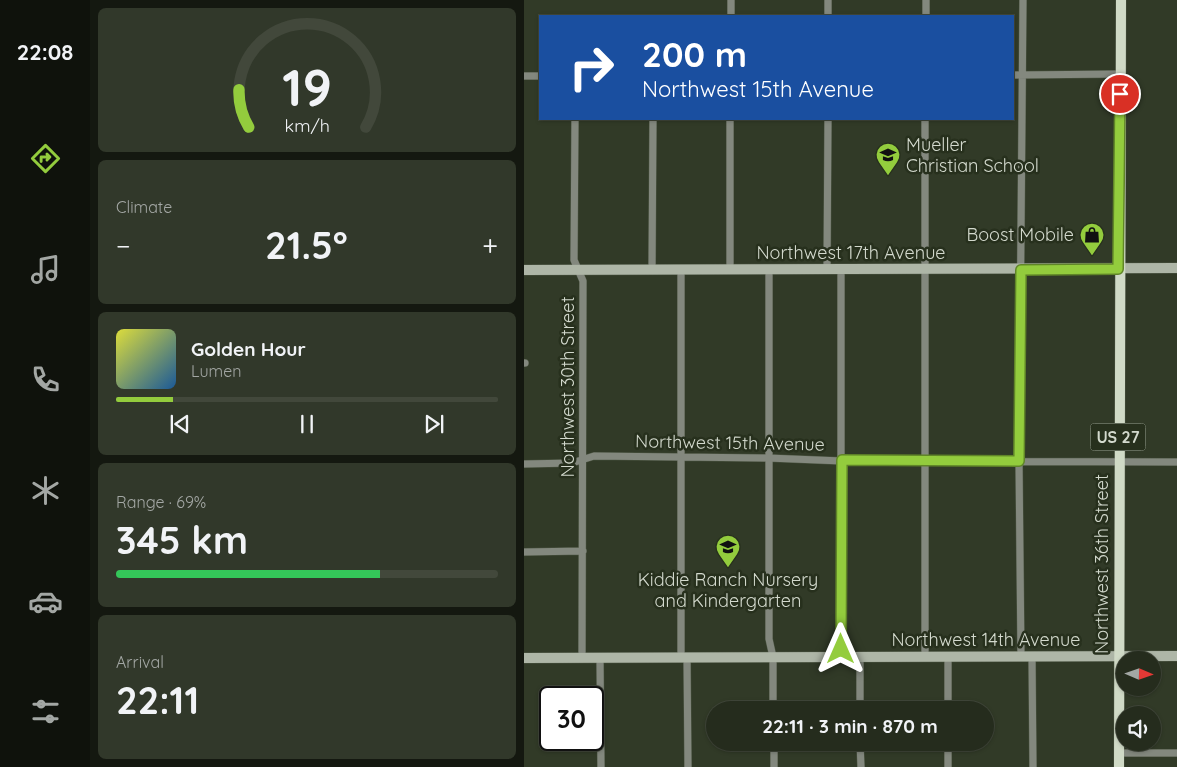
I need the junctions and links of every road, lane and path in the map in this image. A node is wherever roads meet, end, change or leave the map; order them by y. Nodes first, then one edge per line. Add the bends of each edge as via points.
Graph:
1 (731, 0) edge
2 (828, 0) edge
3 (926, 0) edge
4 (1023, 0) edge
5 (1121, 0) edge
6 (731, 15) edge
7 (828, 15) edge
8 (926, 15) edge
9 (1120, 74) junction
10 (1014, 75) edge
11 (1022, 75) junction
12 (524, 76) edge
13 (539, 76) edge
14 (575, 120) edge
15 (652, 120) edge
16 (730, 120) edge
17 (828, 120) edge
18 (925, 120) edge
19 (1177, 268) edge
20 (924, 269) junction
21 (1118, 269) junction
22 (524, 270) edge
23 (578, 270) junction
24 (652, 270) junction
25 (681, 270) junction
26 (730, 270) junction
27 (769, 270) junction
28 (827, 270) junction
29 (841, 270) junction
30 (1021, 270) junction
31 (680, 457) junction
32 (768, 458) junction
33 (583, 459) junction
34 (842, 460) junction
35 (925, 461) junction
36 (1019, 461) junction
37 (1118, 461) junction
38 (1177, 462) edge
39 (524, 464) edge
40 (583, 551) junction
41 (524, 552) edge
42 (1119, 651) edge
43 (925, 656) junction
44 (1020, 656) junction
45 (1032, 656) junction
46 (1116, 656) edge
47 (1162, 656) edge
48 (1177, 656) edge
49 (684, 657) junction
50 (773, 657) junction
51 (841, 657) junction
52 (860, 657) junction
53 (948, 657) junction
54 (524, 658) edge
55 (582, 658) junction
56 (600, 658) junction
57 (1119, 696) edge
58 (773, 701) edge
59 (860, 701) edge
60 (948, 701) edge
61 (774, 751) edge
62 (860, 751) edge
63 (948, 751) edge
64 (1119, 753) junction
65 (1177, 753) edge
66 (601, 767) edge
67 (688, 767) edge
68 (774, 767) edge
69 (861, 767) edge
70 (948, 767) edge
71 (1033, 767) edge
72 (1119, 767) edge

1 - 6 street
2 - 7 street
3 - 8 street
4 - 11 street
5 - 9 main road, Northwest 36th Street / US 27
9 - 11 street
9 - 21 main road, Northwest 36th Street / US 27
10 - 11 street
11 - 30 street
12 - 13 street
14 - 23 street, Northwest 30th Street via 574,260
15 - 24 street
16 - 26 street
17 - 28 street
18 - 20 street
19 - 21 main road, Northwest 17th Avenue
20 - 29 main road, Northwest 17th Avenue
20 - 30 main road, Northwest 17th Avenue
20 - 35 street
21 - 30 main road, Northwest 17th Avenue
21 - 37 main road, Northwest 36th Street / US 27
22 - 23 main road, Northwest 17th Avenue
23 - 24 main road, Northwest 17th Avenue
23 - 33 street, Northwest 30th Street via 583,281
24 - 25 main road, Northwest 17th Avenue
25 - 26 main road, Northwest 17th Avenue
25 - 31 street
26 - 27 main road, Northwest 17th Avenue
27 - 28 main road, Northwest 17th Avenue
27 - 32 street
28 - 29 main road, Northwest 17th Avenue
29 - 34 street
30 - 36 street
31 - 32 street, Northwest 15th Avenue
31 - 33 street, Northwest 15th Avenue via 594,456
31 - 49 street
32 - 34 street, Northwest 15th Avenue
32 - 50 street via 769,639
33 - 39 street, Northwest 15th Avenue via 566,464
33 - 40 street, Northwest 30th Street
34 - 35 street, Northwest 15th Avenue
34 - 51 street
35 - 36 street, Northwest 15th Avenue
35 - 43 street
36 - 37 street, Northwest 15th Avenue
36 - 44 street
37 - 38 street, Northwest 15th Avenue
37 - 42 main road, Northwest 36th Street / US 27
40 - 41 street
40 - 55 street, Northwest 30th Street
43 - 52 main road, Northwest 14th Avenue
43 - 53 main road, Northwest 14th Avenue
44 - 45 main road, Northwest 14th Avenue
44 - 53 main road, Northwest 14th Avenue
45 - 46 main road, Northwest 14th Avenue
45 - 71 street
47 - 48 main road, Northwest 14th Avenue
49 - 50 main road, Northwest 14th Avenue
49 - 56 main road, Northwest 14th Avenue
49 - 67 street
50 - 51 main road, Northwest 14th Avenue
50 - 58 street
51 - 52 main road, Northwest 14th Avenue
52 - 59 street
53 - 60 street
54 - 55 main road, Northwest 14th Avenue
55 - 56 main road, Northwest 14th Avenue
56 - 66 street
57 - 64 main road, Northwest 36th Street / US 27
61 - 68 street
62 - 69 street
63 - 70 street
64 - 65 street
64 - 72 main road, Northwest 36th Street / US 27

